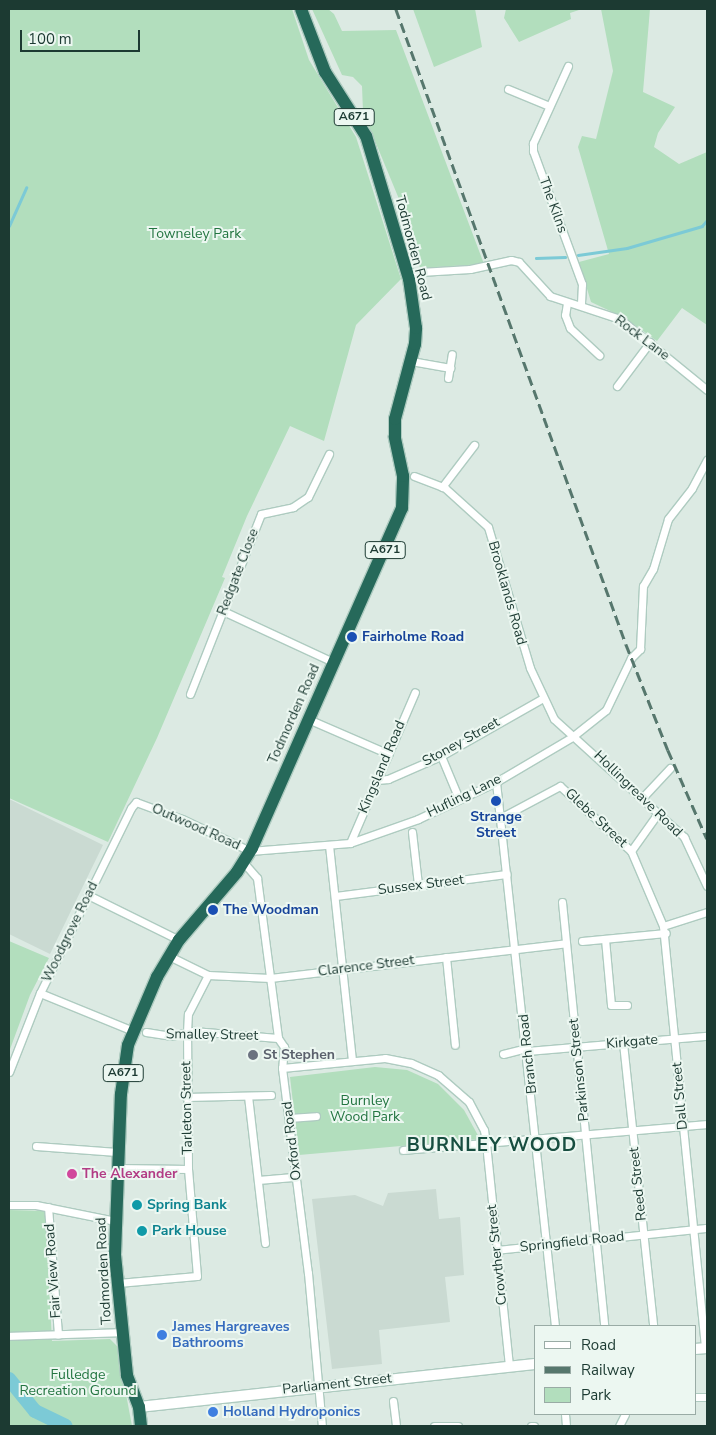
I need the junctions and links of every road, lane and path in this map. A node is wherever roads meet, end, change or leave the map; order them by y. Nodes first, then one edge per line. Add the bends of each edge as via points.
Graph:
1 (302, 9) edge
2 (568, 66) dead end
3 (508, 89) dead end
4 (549, 106) junction
5 (409, 279) junction
6 (567, 303) junction
7 (581, 305) junction
8 (650, 342) junction
9 (452, 354) dead end
10 (599, 355) dead end
11 (411, 360) junction
12 (450, 368) junction
13 (448, 378) dead end
14 (617, 386) dead end
15 (707, 390) edge
16 (474, 445) dead end
17 (329, 454) dead end
18 (707, 460) edge
19 (414, 476) dead end
20 (442, 487) junction
21 (223, 611) junction
22 (333, 662) junction
23 (415, 692) dead end
24 (190, 694) dead end
25 (543, 698) junction
26 (308, 720) junction
27 (572, 737) junction
28 (389, 754) junction
29 (441, 756) junction
30 (670, 768) dead end
31 (377, 780) junction
32 (496, 782) junction
33 (642, 798) junction
34 (459, 800) junction
35 (143, 803) joint
36 (658, 812) junction
37 (500, 818) junction
38 (412, 832) dead end
39 (350, 843) junction
40 (329, 845) junction
41 (632, 851) junction
42 (247, 857) junction
43 (507, 874) junction
44 (418, 885) junction
45 (707, 886) edge
46 (88, 895) junction
47 (335, 896) junction
48 (562, 902) dead end
49 (707, 912) edge
50 (665, 930) junction
51 (605, 939) junction
52 (179, 940) junction
53 (582, 941) dead end
54 (566, 943) junction
55 (516, 949) junction
56 (169, 956) junction
57 (446, 957) junction
58 (342, 969) junction
59 (208, 975) junction
60 (270, 978) junction
61 (40, 993) junction
62 (627, 1005) dead end
63 (140, 1031) junction
64 (186, 1032) junction
65 (707, 1036) edge
66 (278, 1038) junction
67 (674, 1038) junction
68 (624, 1043) junction
69 (455, 1045) dead end
70 (576, 1047) junction
71 (527, 1049) junction
72 (503, 1054) dead end
73 (352, 1060) junction
74 (282, 1068) junction
75 (9, 1072) edge
76 (271, 1095) dead end
77 (248, 1096) junction
78 (186, 1097) junction
79 (316, 1116) dead end
80 (289, 1118) junction
81 (707, 1124) edge
82 (682, 1126) junction
83 (633, 1130) junction
84 (585, 1134) junction
85 (537, 1138) junction
86 (486, 1143) junction
87 (36, 1146) dead end
88 (402, 1150) dead end
89 (117, 1152) junction
90 (116, 1168) junction
91 (188, 1169) junction
92 (296, 1177) junction
93 (258, 1180) junction
94 (9, 1205) edge
95 (48, 1207) junction
96 (115, 1221) junction
97 (707, 1228) edge
98 (693, 1230) junction
99 (644, 1235) junction
100 (595, 1240) junction
101 (265, 1243) dead end
102 (547, 1244) junction
103 (496, 1250) junction
104 (118, 1283) junction
105 (555, 1325) edge
106 (604, 1325) edge
107 (653, 1325) edge
108 (122, 1332) junction
109 (58, 1335) junction
110 (9, 1336) edge
111 (702, 1348) edge
112 (534, 1364) edge
113 (509, 1367) junction
114 (317, 1386) junction
115 (393, 1401) dead end
116 (139, 1406) junction
117 (141, 1426) edge
118 (322, 1426) edge
119 (396, 1426) edge
120 (434, 1426) edge
121 (458, 1426) edge

1 - 5 highway, Todmorden Road / A671 via 325,72 366,136
2 - 4 street, The Kilns
3 - 4 street
4 - 7 street, The Kilns via 533,143 533,151 582,284
5 - 6 street, Rock Lane via 420,272 470,269 510,260 520,262 550,296
5 - 11 highway, Todmorden Road / A671 via 416,328
6 - 7 street, Rock Lane
6 - 10 street via 565,315 570,328
7 - 8 street, Rock Lane via 620,319
8 - 14 street
8 - 15 street, Rock Lane
9 - 12 street
11 - 12 street
11 - 22 highway, Todmorden Road / A671 via 396,419 395,437 403,476 402,508
12 - 13 street
16 - 20 street
17 - 21 street, Redgate Close via 308,497 293,507 261,514
18 - 27 street, Hufling Lane via 692,488 668,519 653,569 643,586 640,650 631,658 606,710
19 - 20 street, Brooklands Road
20 - 25 street, Brooklands Road via 488,527 524,649
21 - 22 street
21 - 24 street, Redgate Close
22 - 26 highway, Todmorden Road / A671
23 - 28 street, Kingsland Road
25 - 27 street, Brooklands Road via 554,718
25 - 29 street, Stoney Street
26 - 28 street
26 - 42 highway, Todmorden Road / A671
27 - 32 street, Hufling Lane
27 - 33 street, Hollingreave Road via 588,747
28 - 31 street, Kingsland Road
29 - 31 street, Stoney Street via 388,779
29 - 34 street
30 - 33 street
31 - 39 street, Kingsland Road
32 - 34 street, Hufling Lane
32 - 37 street, Branch Road
33 - 36 street, Hollingreave Road
34 - 39 street, Hufling Lane
35 - 42 street, Outwood Road
35 - 46 street, Woodgrove Road via 136,802 131,808
36 - 41 street
36 - 45 street, Hollingreave Road via 684,837
37 - 41 street, Glebe Street via 560,786
37 - 43 street, Branch Road
38 - 44 street
39 - 40 street, Hufling Lane
40 - 42 street, Hufling Lane
40 - 47 street
41 - 50 street, Dall Street
42 - 52 highway, Todmorden Road / A671
42 - 60 street, Oxford Road via 258,878
43 - 44 street, Sussex Street
43 - 55 street, Branch Road
44 - 47 street, Sussex Street
46 - 52 street
46 - 61 street, Woodgrove Road
47 - 58 street
48 - 54 street, Parkinson Street
49 - 50 street
50 - 51 street
50 - 67 street, Dall Street
51 - 53 street
51 - 62 street via 611,1005
52 - 56 highway, Todmorden Road / A671
54 - 55 street, Clarence Street
54 - 70 street, Parkinson Street
55 - 57 street, Clarence Street
55 - 71 street, Branch Road
56 - 59 street, Clarence Street
56 - 63 highway, Todmorden Road / A671
57 - 58 street, Clarence Street
57 - 69 street
58 - 60 street, Clarence Street
58 - 73 street
59 - 60 street, Clarence Street
59 - 64 street, Tarleton Street via 188,1014
60 - 66 street, Oxford Road
61 - 63 street, Smalley Street
61 - 75 street, Woodgrove Road
63 - 64 street, Smalley Street via 171,1036
63 - 89 highway, Todmorden Road / A671 via 123,1067
64 - 66 street, Smalley Street
64 - 78 street, Tarleton Street
65 - 67 street, Kirkgate
66 - 74 street, Oxford Road via 284,1047
67 - 68 street, Kirkgate
67 - 82 street, Dall Street
68 - 70 street, Kirkgate
68 - 83 street, Reed Street
70 - 71 street, Kirkgate
70 - 84 street, Parkinson Street
71 - 72 street, Kirkgate
71 - 85 street, Branch Road
73 - 74 street, Crowther Street
73 - 86 street, Crowther Street via 385,1058 411,1063 438,1075 469,1102 484,1130
74 - 80 street, Oxford Road
76 - 77 street
77 - 78 street
77 - 93 street
78 - 91 street, Tarleton Street
79 - 80 street
80 - 92 street, Oxford Road
81 - 82 street
82 - 83 street
82 - 98 street, Dall Street
83 - 84 street
83 - 99 street, Reed Street
84 - 85 street
84 - 100 street, Parkinson Street
85 - 86 street
85 - 102 street, Branch Road
86 - 88 street
86 - 103 street, Crowther Street
87 - 89 street
89 - 90 highway, Todmorden Road / A671
90 - 91 street
90 - 96 highway, Todmorden Road / A671
91 - 104 street, Tarleton Street via 196,1276
92 - 93 street
92 - 114 street, Oxford Road
93 - 101 street
94 - 95 street via 21,1203
95 - 96 street
95 - 109 street, Fair View Road
96 - 104 highway, Todmorden Road / A671
97 - 98 street, Springfield Road
98 - 99 street, Springfield Road
98 - 111 street, Dall Street
99 - 100 street, Springfield Road
99 - 107 street, Reed Street
100 - 102 street, Springfield Road
100 - 106 street, Parkinson Street
102 - 103 street, Springfield Road
102 - 105 street, Branch Road
103 - 113 street, Crowther Street
104 - 108 highway, Todmorden Road / A671
108 - 109 street
108 - 116 highway, Todmorden Road / A671 via 127,1374
109 - 110 street
112 - 113 street, Parliament Street
113 - 114 street, Parliament Street
114 - 116 street, Parliament Street
114 - 118 street, Oxford Road
115 - 119 street
116 - 117 highway, Todmorden Road / A671
120 - 121 street

